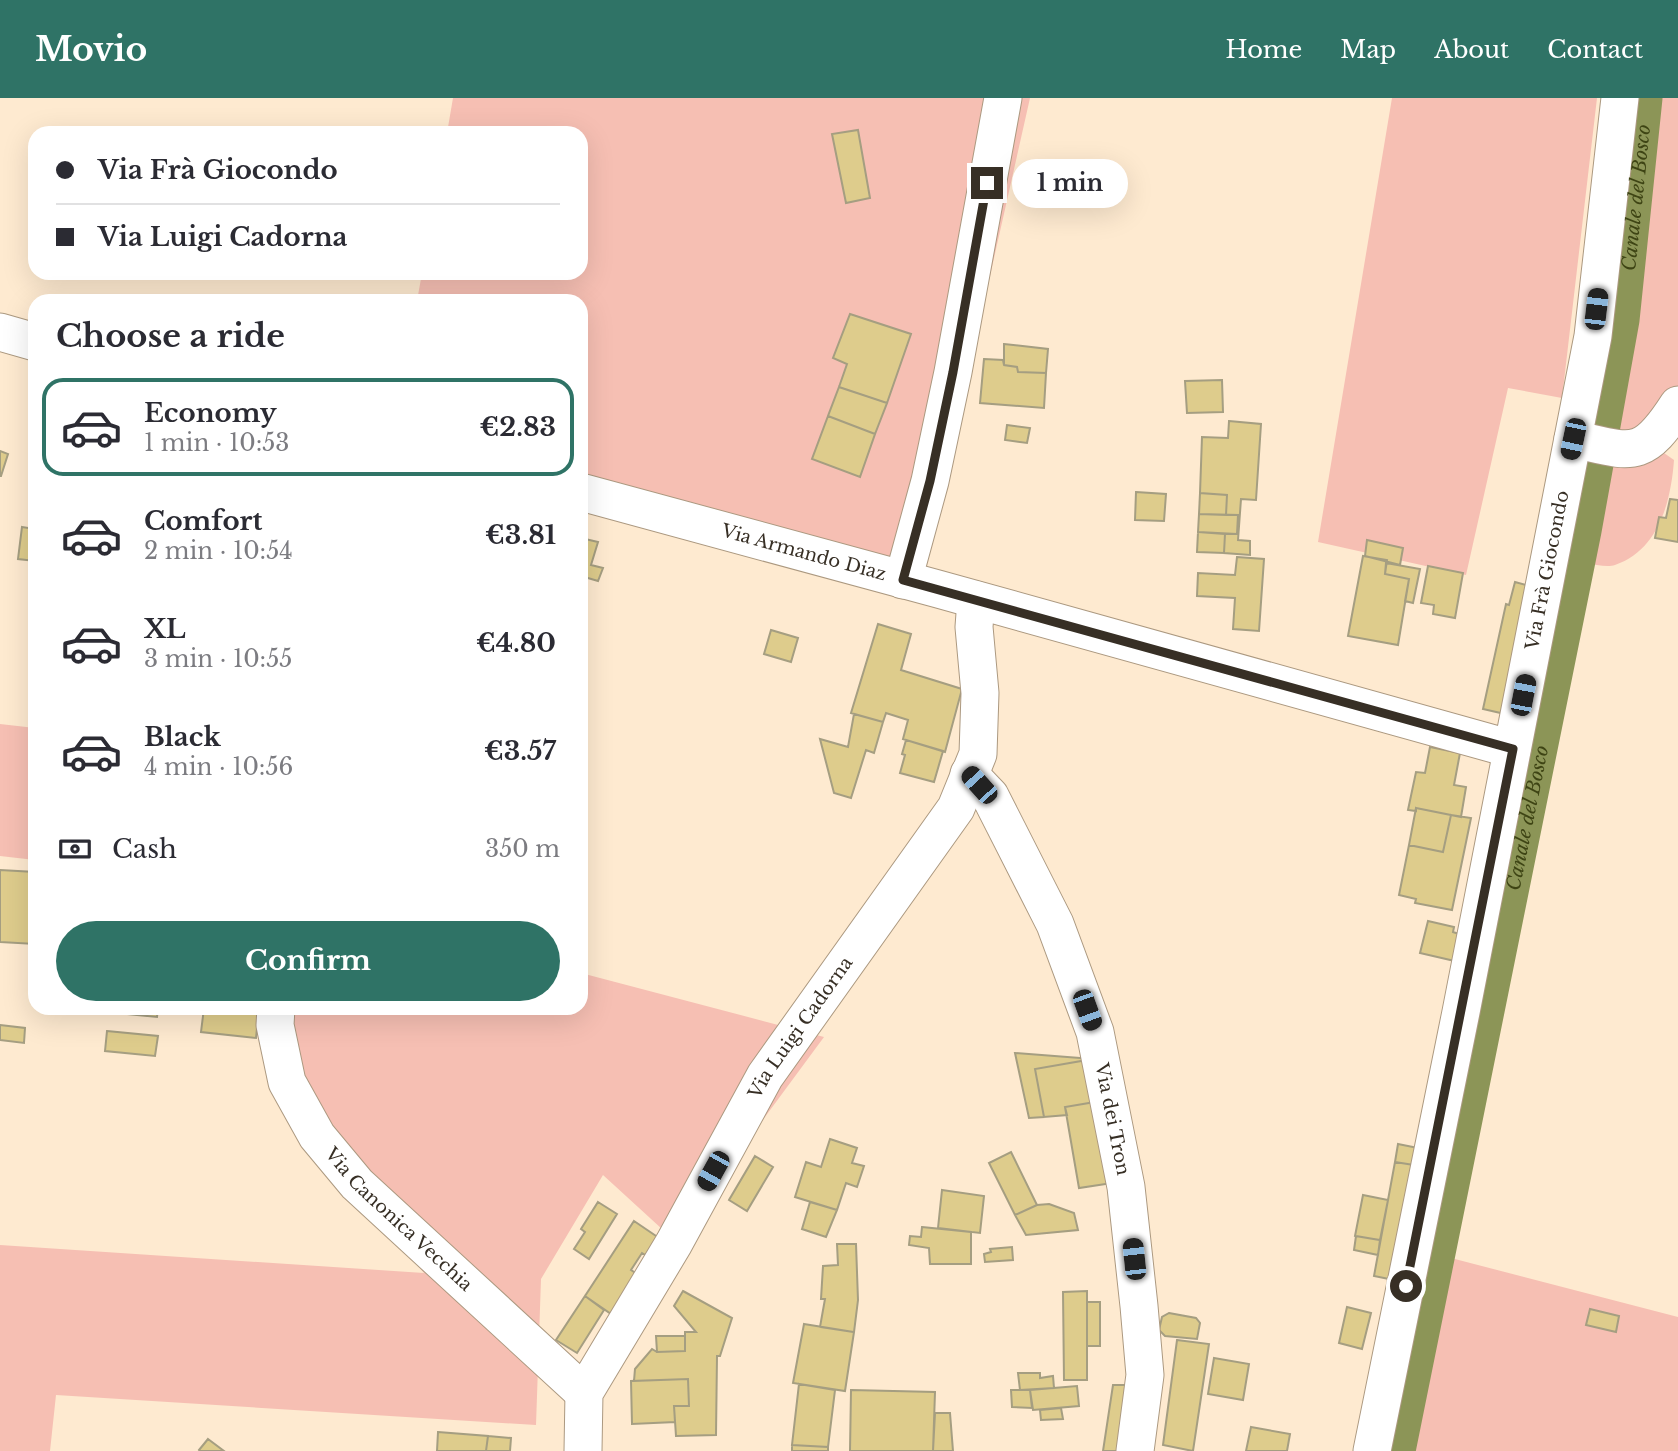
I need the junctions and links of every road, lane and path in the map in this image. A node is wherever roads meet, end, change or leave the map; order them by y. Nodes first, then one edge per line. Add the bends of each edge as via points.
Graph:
1 (1003, 98) edge
2 (1620, 98) edge
3 (0, 332) edge
4 (28, 340) edge
5 (1678, 405) edge
6 (1591, 443) junction
7 (588, 494) edge
8 (903, 580) junction
9 (976, 600) junction
10 (1513, 749) junction
11 (970, 774) junction
12 (276, 1015) edge
13 (584, 1393) junction
14 (583, 1451) edge
15 (1135, 1451) edge
16 (1372, 1451) edge

1 - 8 street via 953,372
2 - 6 street, Via Frà Giocondo via 1593,335
3 - 4 street
5 - 6 street via 1662,430 1641,447
6 - 10 street, Via Frà Giocondo
7 - 8 street, Via Armando Diaz
8 - 9 street, Via Armando Diaz
9 - 10 street, Via Armando Diaz
9 - 11 street, Via Luigi Cadorna via 978,754
10 - 16 street, Via Frà Giocondo
11 - 13 street, Via Luigi Cadorna via 956,808 765,1076
11 - 15 street, Via dei Tron via 990,796 1055,924 1095,1032 1126,1187 1139,1306 1145,1375
12 - 13 street, Via Canonica Vecchia via 287,1082 317,1136 358,1184
13 - 14 street, Via Luigi Cadorna

